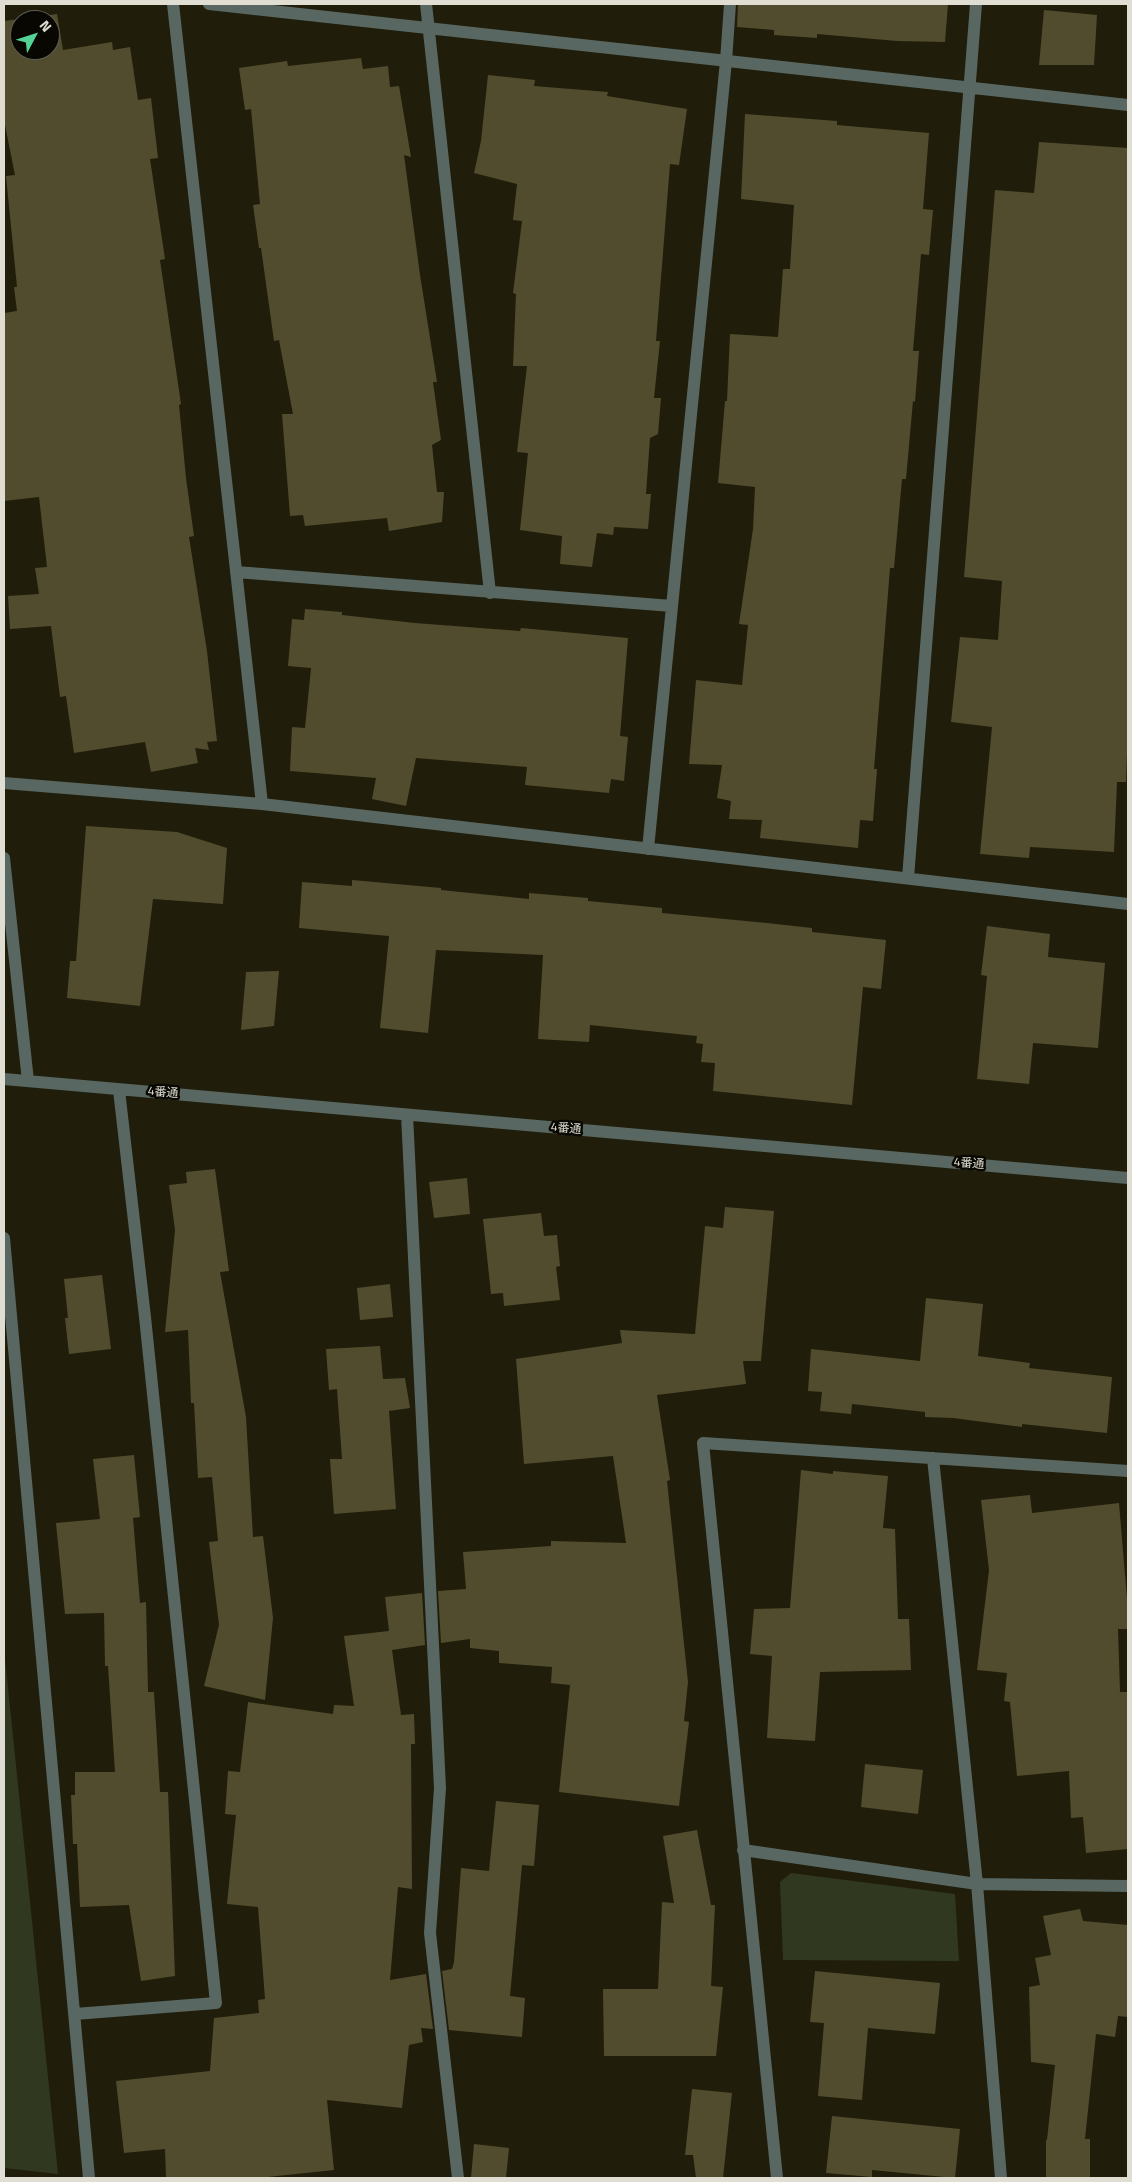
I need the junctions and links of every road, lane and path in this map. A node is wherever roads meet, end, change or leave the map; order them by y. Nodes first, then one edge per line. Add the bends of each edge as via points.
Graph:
1 (173, 4) edge
2 (209, 4) edge
3 (426, 4) edge
4 (730, 4) edge
5 (976, 4) edge
6 (429, 28) junction
7 (726, 61) junction
8 (970, 88) junction
9 (1128, 105) edge
10 (236, 572) junction
11 (490, 593) junction
12 (672, 606) junction
13 (4, 783) edge
14 (262, 804) junction
15 (648, 849) junction
16 (4, 858) edge
17 (908, 878) junction
18 (1128, 904) edge
19 (4, 1079) edge
20 (28, 1082) junction
21 (119, 1090) junction
22 (407, 1115) junction
23 (1128, 1178) edge
24 (4, 1238) edge
25 (933, 1458) junction
26 (1128, 1471) edge
27 (743, 1850) junction
28 (977, 1884) junction
29 (1128, 1886) edge
30 (75, 2014) junction
31 (89, 2178) edge
32 (458, 2178) edge
33 (777, 2178) edge
34 (1001, 2178) edge

1 - 10 street
2 - 6 street
3 - 6 street
4 - 7 street
5 - 8 street
6 - 7 street
6 - 11 street
7 - 8 street
7 - 12 street
8 - 9 street
8 - 17 street
10 - 11 street
10 - 14 street
11 - 12 street
12 - 15 street
13 - 14 street
14 - 15 street
15 - 17 street
16 - 20 street
17 - 18 street
19 - 20 street, 4番通
20 - 21 street, 4番通
21 - 22 street, 4番通
21 - 30 street via 216,2004
22 - 23 street, 4番通
22 - 32 street via 440,1788 430,1933
24 - 30 street
25 - 26 street
25 - 27 street via 703,1443
25 - 28 street
27 - 28 street
27 - 33 street
28 - 29 street
28 - 34 street
30 - 31 street

